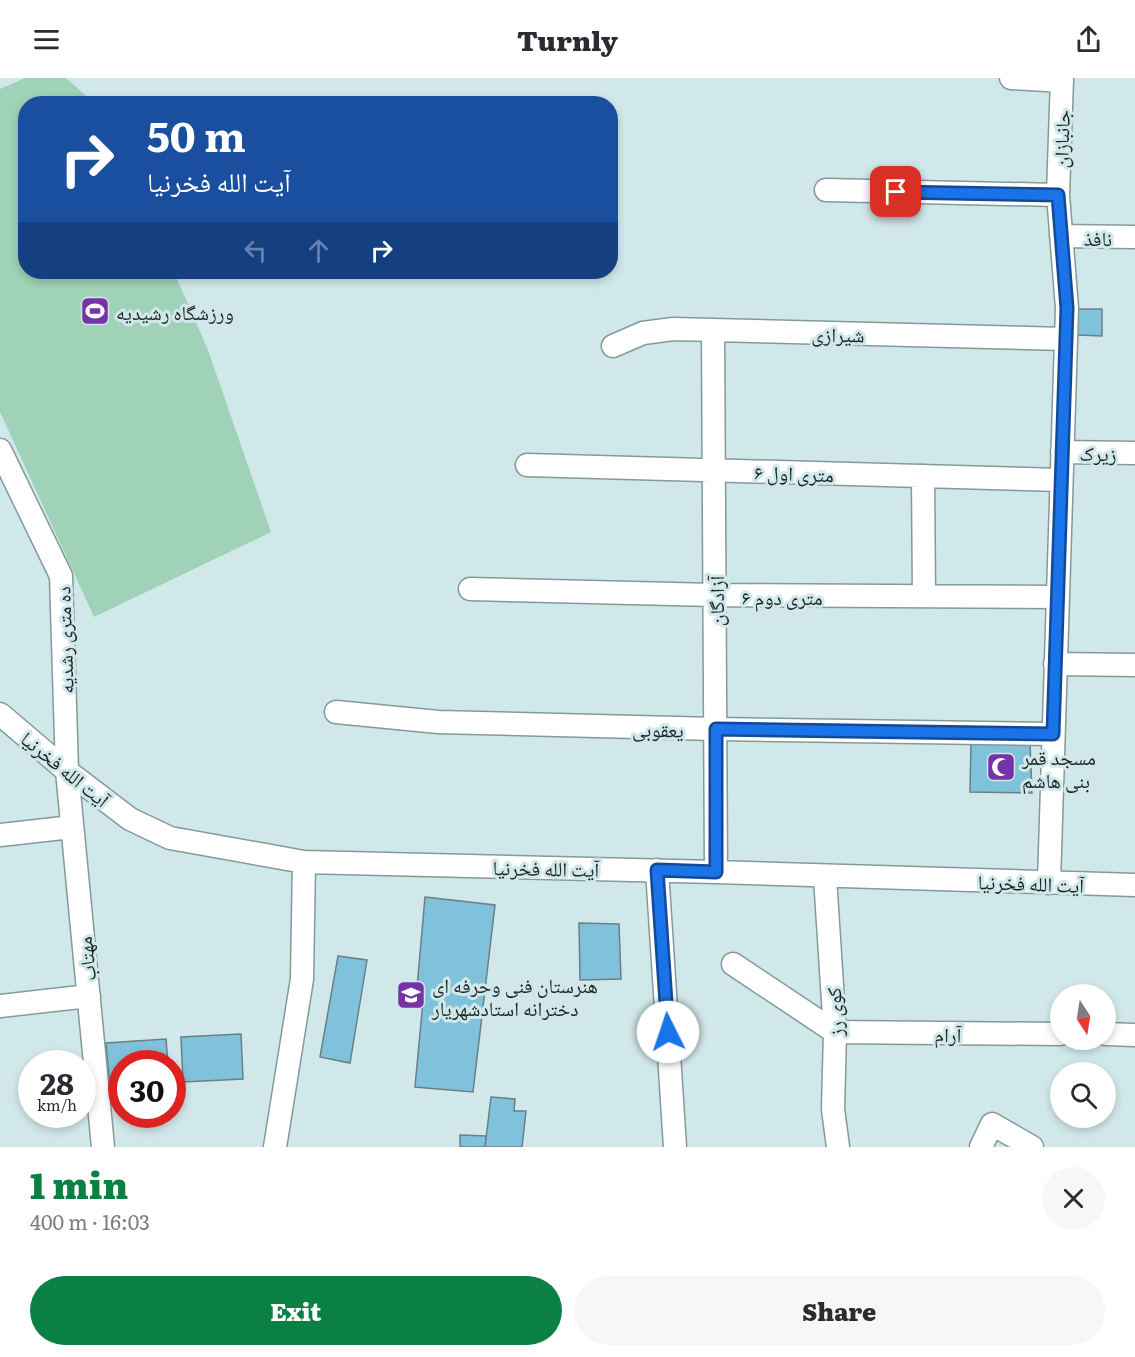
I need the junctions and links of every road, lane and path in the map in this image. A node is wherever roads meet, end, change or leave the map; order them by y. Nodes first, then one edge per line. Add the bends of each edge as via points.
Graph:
1 (1011, 78) edge
2 (1062, 80) edge
3 (826, 190) dead end
4 (1058, 195) junction
5 (1061, 236) junction
6 (1135, 237) edge
7 (713, 330) junction
8 (1066, 339) junction
9 (613, 346) dead end
10 (0, 450) edge
11 (1062, 452) junction
12 (1135, 453) edge
13 (527, 465) dead end
14 (714, 470) junction
15 (923, 476) junction
16 (1061, 480) junction
17 (470, 589) dead end
18 (714, 595) junction
19 (924, 596) junction
20 (1057, 597) junction
21 (1055, 664) junction
22 (1135, 665) edge
23 (336, 712) dead end
24 (0, 714) edge
25 (716, 729) junction
26 (1053, 734) junction
27 (67, 771) junction
28 (72, 827) junction
29 (0, 835) edge
30 (304, 862) junction
31 (657, 870) junction
32 (716, 872) junction
33 (825, 877) junction
34 (1049, 883) junction
35 (1135, 885) edge
36 (733, 964) dead end
37 (88, 996) junction
38 (0, 1006) edge
39 (835, 1032) junction
40 (1050, 1034) edge
41 (1116, 1034) edge
42 (1135, 1035) edge
43 (103, 1147) edge
44 (275, 1147) edge
45 (675, 1147) edge
46 (838, 1147) edge
47 (981, 1147) edge
48 (1032, 1147) edge

1 - 2 street
2 - 4 street, جانبازان
3 - 4 street
4 - 5 street, جانبازان
5 - 6 street, نافذ
5 - 8 street, جانبازان
7 - 8 street, شیرازی
7 - 9 street, شیرازی via 643,333
7 - 14 street, آزادگان
8 - 11 street, جانبازان
10 - 27 street, ده متری رشدیه via 61,576
11 - 12 street, زیرک
11 - 16 street, جانبازان
13 - 14 street, ۶ متری اول
14 - 15 street, ۶ متری اول
14 - 18 street, آزادگان
15 - 16 street, ۶ متری اول
15 - 19 street
16 - 20 street, جانبازان
17 - 18 street, ۶ متری دوم
18 - 19 street, ۶ متری دوم
18 - 25 street, آزادگان
19 - 20 street, ۶ متری دوم
20 - 21 street, جانبازان
21 - 22 street
21 - 26 street, جانبازان
23 - 25 street, یعقوبی via 438,722
24 - 27 street, آیت الله فخرنیا
25 - 26 street, یعقوبی
25 - 32 street, آزادگان
26 - 34 street, جانبازان
27 - 28 street, مهتاب
27 - 30 street, آیت الله فخرنیا via 130,819 170,838
28 - 29 street
28 - 37 street, مهتاب
30 - 31 street, آیت الله فخرنیا
30 - 44 street via 302,979
31 - 32 street, آیت الله فخرنیا
31 - 45 street
32 - 33 street, آیت الله فخرنیا
33 - 34 street, آیت الله فخرنیا
33 - 39 street, کوی رز
34 - 35 street, آیت الله فخرنیا
36 - 39 street
37 - 38 street
37 - 43 street, مهتاب
39 - 40 street, آرام
39 - 46 street, کوی رز via 833,1109
41 - 42 street
47 - 48 street via 992,1124

